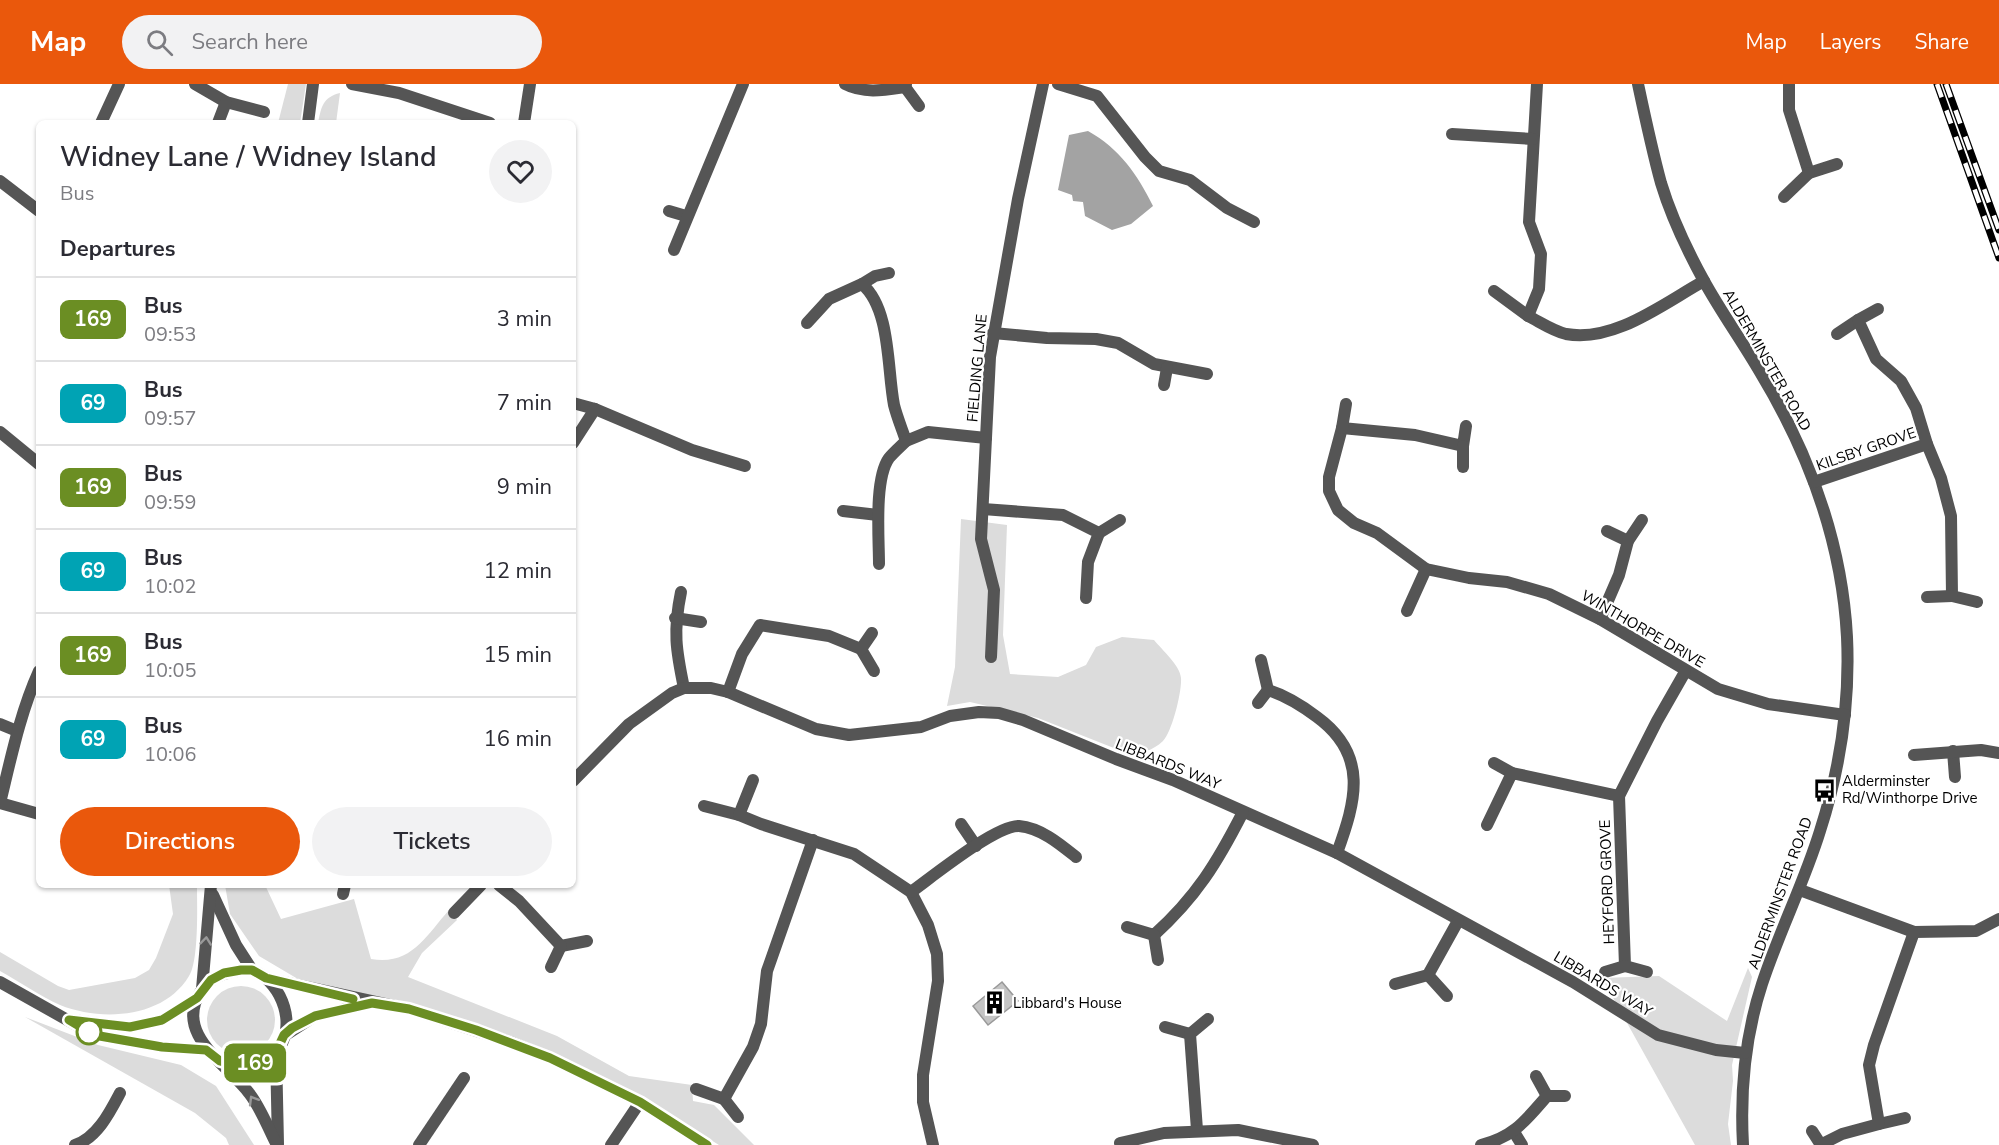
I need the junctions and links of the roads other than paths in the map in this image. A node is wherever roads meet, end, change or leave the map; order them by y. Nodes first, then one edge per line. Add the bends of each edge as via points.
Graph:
1 (118, 84) edge
2 (195, 84) edge
3 (314, 84) edge
4 (352, 84) edge
5 (530, 84) edge
6 (743, 84) edge
7 (845, 84) edge
8 (1043, 84) edge
9 (1058, 84) edge
10 (1537, 84) edge
11 (1638, 84) edge
12 (1789, 84) edge
13 (905, 85) edge
14 (226, 102) junction
15 (919, 106) dead end
16 (264, 112) dead end
17 (102, 120) edge
18 (219, 120) edge
19 (308, 120) edge
20 (481, 120) edge
21 (524, 120) edge
22 (1452, 134) dead end
23 (1533, 139) junction
24 (1837, 164) dead end
25 (1809, 173) junction
26 (0, 181) edge
27 (1784, 196) dead end
28 (36, 209) edge
29 (669, 211) dead end
30 (686, 216) junction
31 (1254, 222) dead end
32 (674, 250) dead end
33 (889, 273) dead end
34 (1704, 281) junction
35 (861, 284) junction
36 (1494, 291) dead end
37 (1878, 309) dead end
38 (1528, 316) junction
39 (1858, 320) junction
40 (807, 323) dead end
41 (993, 333) junction
42 (1837, 334) dead end
43 (1167, 368) junction
44 (1207, 374) dead end
45 (1164, 385) dead end
46 (576, 404) edge
47 (1346, 404) dead end
48 (595, 409) junction
49 (1466, 426) dead end
50 (1342, 428) junction
51 (0, 432) edge
52 (576, 438) edge
53 (986, 438) junction
54 (906, 441) junction
55 (1927, 444) junction
56 (1463, 446) junction
57 (36, 462) edge
58 (745, 466) dead end
59 (1463, 466) dead end
60 (1814, 483) junction
61 (983, 509) junction
62 (843, 512) dead end
63 (878, 515) junction
64 (1120, 520) dead end
65 (1642, 520) dead end
66 (1607, 531) dead end
67 (1099, 533) junction
68 (1628, 541) junction
69 (879, 564) dead end
70 (1426, 569) junction
71 (681, 592) dead end
72 (1952, 596) junction
73 (1927, 597) dead end
74 (1086, 598) dead end
75 (1977, 602) dead end
76 (1407, 610) dead end
77 (675, 618) junction
78 (1600, 619) junction
79 (701, 622) dead end
80 (872, 633) dead end
81 (861, 649) junction
82 (991, 657) dead end
83 (1261, 660) dead end
84 (874, 671) dead end
85 (1686, 672) junction
86 (36, 678) edge
87 (684, 688) junction
88 (1269, 690) junction
89 (728, 692) junction
90 (1258, 703) dead end
91 (1845, 715) junction
92 (0, 724) edge
93 (17, 731) junction
94 (1953, 751) junction
95 (1999, 753) edge
96 (1914, 755) dead end
97 (1494, 763) dead end
98 (1512, 773) junction
99 (1955, 777) dead end
100 (576, 778) edge
101 (753, 780) dead end
102 (1619, 796) junction
103 (0, 803) edge
104 (705, 806) dead end
105 (1243, 812) junction
106 (36, 813) edge
107 (739, 815) junction
108 (961, 825) dead end
109 (1487, 825) dead end
110 (813, 840) junction
111 (976, 846) junction
112 (1337, 853) junction
113 (1076, 857) dead end
114 (478, 888) edge
115 (503, 888) edge
116 (212, 889) edge
117 (1800, 890) junction
118 (911, 892) junction
119 (454, 913) dead end
120 (1999, 919) edge
121 (1458, 921) junction
122 (1127, 927) dead end
123 (1914, 932) junction
124 (1154, 935) junction
125 (586, 941) dead end
126 (561, 946) junction
127 (1158, 960) dead end
128 (1625, 966) junction
129 (551, 967) dead end
130 (252, 970) junction
131 (1605, 972) dead end
132 (1647, 972) dead end
133 (1428, 975) junction
134 (266, 978) junction
135 (0, 982) edge
136 (1395, 984) dead end
137 (200, 994) junction
138 (1447, 996) dead end
139 (372, 1003) junction
140 (1208, 1019) dead end
141 (69, 1020) junction
142 (1165, 1027) dead end
143 (1190, 1034) junction
144 (284, 1035) junction
145 (206, 1050) junction
146 (276, 1052) junction
147 (1745, 1053) junction
148 (220, 1061) junction
149 (1536, 1076) dead end
150 (464, 1078) dead end
151 (696, 1089) dead end
152 (120, 1093) dead end
153 (1547, 1096) junction
154 (1565, 1096) dead end
155 (724, 1099) junction
156 (640, 1102) junction
157 (738, 1117) dead end
158 (1905, 1118) dead end
159 (1879, 1124) junction
160 (1197, 1130) junction
161 (1812, 1131) dead end
162 (1514, 1132) junction
163 (1120, 1143) dead end
164 (75, 1145) edge
165 (278, 1145) edge
166 (419, 1145) edge
167 (611, 1145) edge
168 (706, 1145) edge
169 (933, 1145) edge
170 (1313, 1145) edge
171 (1481, 1145) edge
172 (1522, 1145) edge
173 (1743, 1145) edge
174 (1821, 1145) edge

1 - 17 street
2 - 14 street
3 - 19 street
4 - 20 street via 399,93
5 - 21 street
6 - 30 street
7 - 13 street via 875,91
8 - 41 street, FIELDING LANE
9 - 31 street via 1096,96 1159,171 1190,180 1227,208
10 - 23 street
11 - 34 street, ALDERMINSTER ROAD via 1662,184
12 - 25 street via 1789,110
13 - 15 street
14 - 16 street
14 - 18 street
22 - 23 street
23 - 38 street via 1529,222 1541,254 1539,289
24 - 25 street
25 - 27 street
26 - 28 street
29 - 30 street
30 - 32 street
33 - 35 street
34 - 38 street via 1629,322 1598,334 1563,333
34 - 60 street, ALDERMINSTER ROAD via 1791,426
35 - 40 street via 829,299
35 - 54 street via 871,292 883,326 894,406
36 - 38 street
37 - 39 street
39 - 42 street
39 - 55 street, KILSBY GROVE via 1876,358 1900,381 1916,408
41 - 43 street via 1118,343
41 - 53 street, FIELDING LANE
43 - 44 street
43 - 45 street
46 - 48 street
47 - 50 street, WINTHORPE DRIVE
48 - 52 street
48 - 58 street via 692,450
49 - 56 street
50 - 56 street via 1406,434
50 - 70 street, WINTHORPE DRIVE via 1329,477 1329,491 1338,510
51 - 57 street
53 - 54 street via 928,432
53 - 61 street, FIELDING LANE
54 - 63 street via 888,459
55 - 60 street, KILSBY GROVE
55 - 72 street, KILSBY GROVE via 1952,516
56 - 59 street
60 - 91 street, ALDERMINSTER ROAD via 1827,516 1842,588 1847,636
61 - 67 street via 1063,515
61 - 82 street, FIELDING LANE via 981,539 994,590
62 - 63 street
63 - 69 street
64 - 67 street
65 - 68 street
66 - 68 street
67 - 74 street via 1088,562
68 - 78 street via 1619,575
70 - 76 street
70 - 78 street, WINTHORPE DRIVE via 1507,582 1549,594
71 - 77 street
72 - 73 street
72 - 75 street
77 - 79 street
77 - 87 street via 675,643
78 - 85 street, WINTHORPE DRIVE
80 - 81 street
81 - 84 street
81 - 89 street via 829,636 760,625 742,654
83 - 88 street
85 - 91 street, WINTHORPE DRIVE via 1718,689 1768,704
85 - 102 street, HEYFORD GROVE
86 - 93 street
87 - 89 street, LIBBARDS WAY
87 - 100 street via 628,724
88 - 90 street
88 - 112 street via 1297,702 1326,724 1349,754 1354,786 1352,812
89 - 105 street, LIBBARDS WAY via 816,729 849,735 921,727 950,716 999,713 1173,780
91 - 117 street, ALDERMINSTER ROAD via 1836,772
92 - 93 street
93 - 103 street
94 - 95 street
94 - 96 street
94 - 99 street
97 - 98 street
98 - 102 street
98 - 109 street
101 - 107 street
102 - 128 street, HEYFORD GROVE
103 - 106 street
104 - 107 street
105 - 112 street, LIBBARDS WAY
105 - 124 street via 1198,890
107 - 110 street
108 - 111 street
110 - 118 street via 854,854
110 - 155 street via 767,971 761,1024 753,1047
111 - 113 street via 1013,826 1022,826 1055,840
111 - 118 street
112 - 121 street, LIBBARDS WAY
114 - 119 street
115 - 126 street
116 - 130 street via 236,945
137 -> 116 street
117 - 123 street
117 - 147 street, ALDERMINSTER ROAD via 1762,984
118 - 169 street via 937,954 938,981 922,1075 923,1102
120 - 123 street via 1976,931
121 - 133 street
121 - 147 street, LIBBARDS WAY via 1573,982 1658,1035
122 - 124 street
123 - 159 street via 1869,1065
124 - 127 street
125 - 126 street
126 - 129 street
128 - 131 street
128 - 132 street
130 - 134 street
130 - 137 street via 224,973 211,980
133 - 136 street
133 - 138 street
134 - 139 street
134 - 144 street via 285,1006
135 - 141 street
137 - 141 street via 162,1020 130,1027
137 - 145 street via 195,1024
139 - 144 street via 315,1016
139 - 156 street via 441,1018 504,1040
140 - 143 street
141 - 145 street via 94,1035
142 - 143 street
143 - 160 street
144 - 146 street
145 - 148 street
146 - 148 street via 249,1065
146 - 165 street
147 - 173 street, ALDERMINSTER ROAD
165 -> 148 street via 251,1095
149 - 153 street
150 - 166 street
151 - 155 street
152 - 164 street via 105,1120
153 - 154 street
153 - 162 street
155 - 157 street
156 - 167 street
156 - 168 street
158 - 159 street
159 - 174 street via 1842,1134
160 - 163 street
160 - 170 street via 1238,1130
161 - 174 street
162 - 171 street
162 - 172 street

